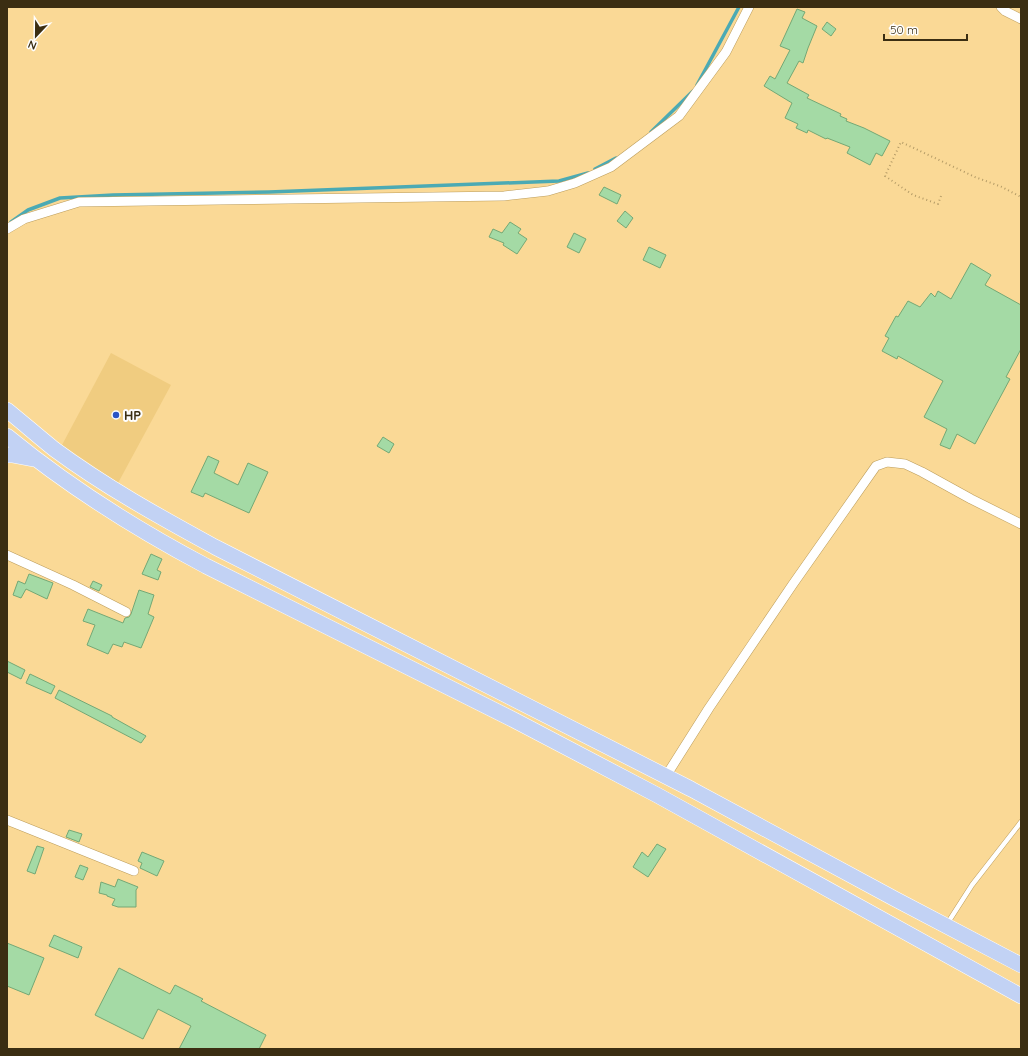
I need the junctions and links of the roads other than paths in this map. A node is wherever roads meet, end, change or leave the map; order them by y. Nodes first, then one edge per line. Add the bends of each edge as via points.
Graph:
1 (749, 7) edge
2 (1001, 7) edge
3 (1021, 19) edge
4 (7, 229) edge
5 (7, 410) edge
6 (7, 436) edge
7 (7, 455) edge
8 (38, 461) junction
9 (1021, 524) edge
10 (7, 555) edge
11 (126, 612) dead end
12 (666, 776) junction
13 (7, 820) edge
14 (1021, 822) edge
15 (134, 871) dead end
16 (946, 926) junction
17 (1021, 965) edge
18 (1021, 996) edge

1 - 4 street via 726,52 679,116 611,166 575,183 548,191 504,196 79,202 24,219
2 - 3 street
5 - 12 highway via 93,476 154,514
6 - 8 highway
7 - 8 highway
8 - 18 highway via 157,540 657,795
9 - 12 street via 905,464 887,462 876,466 708,708
10 - 11 street
12 - 16 highway
13 - 15 street
14 - 16 lane via 972,884
16 - 17 highway

